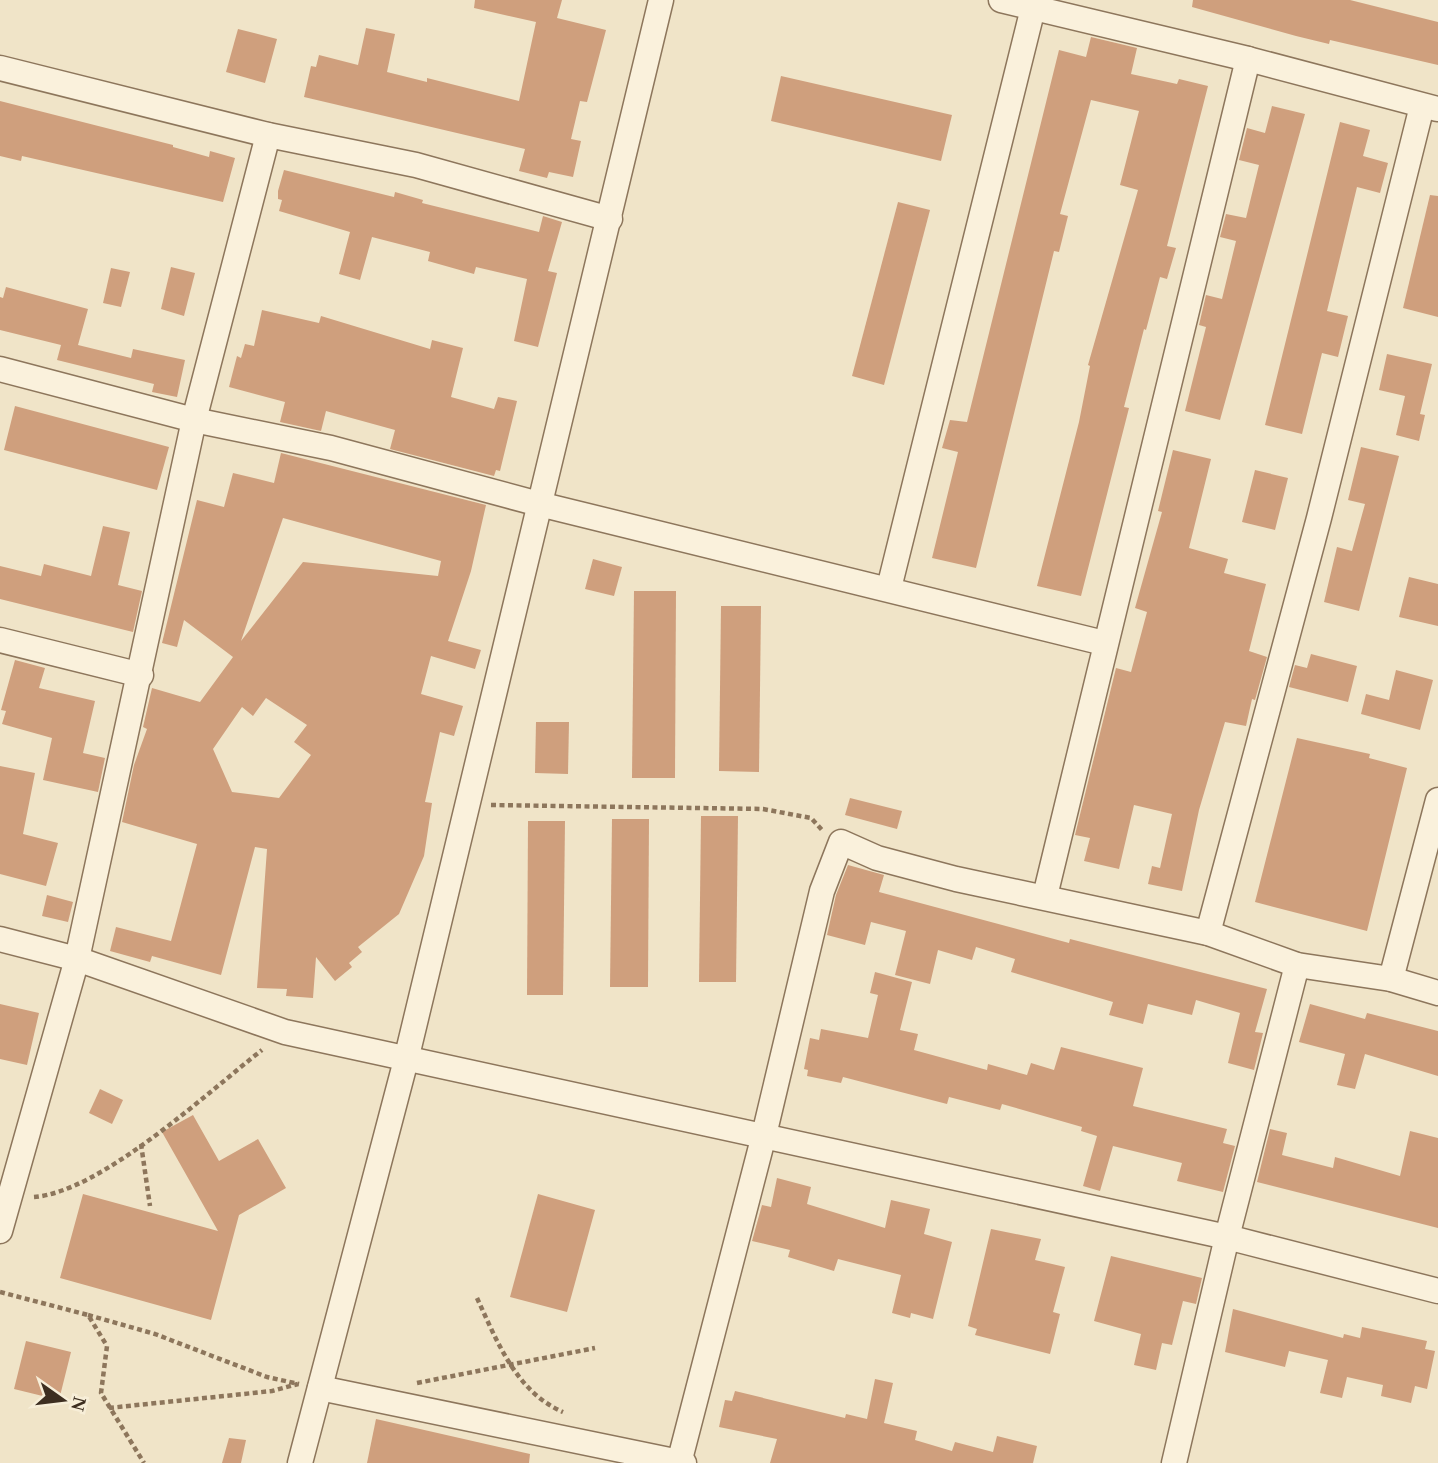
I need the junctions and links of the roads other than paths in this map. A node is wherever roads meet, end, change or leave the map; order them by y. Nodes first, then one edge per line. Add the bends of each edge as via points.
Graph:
1 (661, 0) edge
2 (1001, 0) edge
3 (1034, 4) edge
4 (1248, 59) junction
5 (0, 68) edge
6 (1430, 108) edge
7 (268, 135) junction
8 (610, 219) junction
9 (0, 369) edge
10 (194, 420) junction
11 (539, 505) junction
12 (888, 588) junction
13 (0, 640) edge
14 (1104, 643) junction
15 (141, 675) junction
16 (1438, 800) edge
17 (1045, 896) junction
18 (1208, 933) junction
19 (0, 939) edge
20 (76, 959) junction
21 (1297, 965) junction
22 (1391, 979) junction
23 (1438, 993) edge
24 (406, 1060) junction
25 (764, 1135) junction
26 (0, 1231) edge
27 (1227, 1237) junction
28 (1438, 1291) edge
29 (309, 1386) junction
30 (300, 1463) edge
31 (681, 1463) edge
32 (1174, 1463) edge

1 - 8 street
2 - 3 street
3 - 4 street
3 - 12 street
4 - 6 street
4 - 14 street
5 - 7 street
6 - 18 street
7 - 8 street via 416,165
7 - 10 street
8 - 11 street
9 - 10 street
10 - 11 street via 331,448
10 - 15 street
11 - 12 street
11 - 24 street
12 - 14 street
13 - 15 street
14 - 17 street
15 - 20 street
16 - 22 street
17 - 18 street
17 - 25 street via 877,859 841,842 822,891
18 - 21 street
19 - 20 street
20 - 24 street via 285,1032
20 - 26 street
21 - 22 street
21 - 27 street
22 - 23 street
24 - 25 street
24 - 29 street
25 - 27 street
25 - 31 street
27 - 28 street
27 - 32 street
29 - 30 street
29 - 31 street

